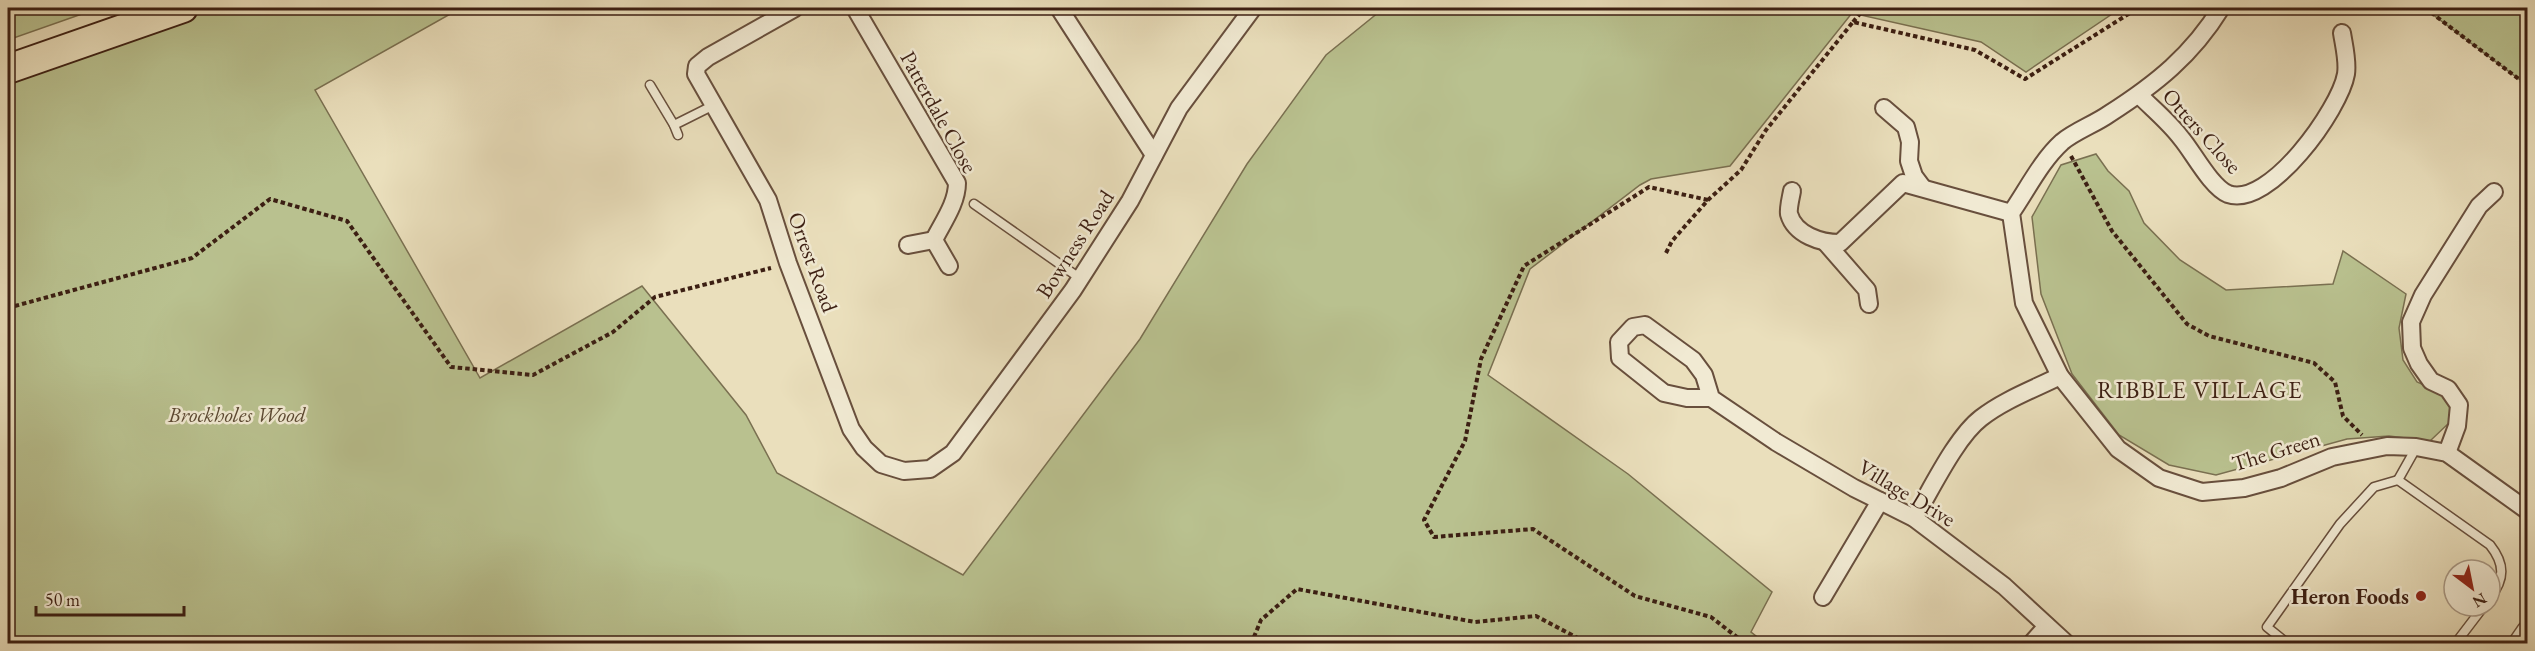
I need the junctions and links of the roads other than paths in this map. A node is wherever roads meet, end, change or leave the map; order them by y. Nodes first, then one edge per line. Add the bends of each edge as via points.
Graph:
1 (183, 8) edge
2 (795, 8) edge
3 (855, 8) edge
4 (1059, 8) edge
5 (1253, 8) edge
6 (2221, 8) edge
7 (2342, 33) dead end
8 (8, 69) edge
9 (651, 86) dead end
10 (2139, 95) junction
11 (715, 105) junction
12 (1884, 108) dead end
13 (674, 125) junction
14 (678, 135) dead end
15 (1154, 155) junction
16 (1923, 188) junction
17 (1792, 191) dead end
18 (2494, 192) dead end
19 (974, 204) dead end
20 (2011, 213) junction
21 (934, 240) junction
22 (1826, 243) junction
23 (908, 245) dead end
24 (949, 266) dead end
25 (1081, 279) junction
26 (1869, 304) dead end
27 (2060, 376) junction
28 (1711, 398) junction
29 (2416, 447) junction
30 (2447, 453) junction
31 (904, 471) joint
32 (2398, 480) junction
33 (1880, 501) junction
34 (2528, 511) edge
35 (1914, 518) junction
36 (2499, 558) edge
37 (1823, 597) dead end
38 (2475, 618) edge
39 (2047, 626) junction
40 (2528, 631) edge
41 (2031, 644) edge
42 (2067, 644) edge
43 (2288, 644) edge
44 (2455, 644) edge
45 (2519, 644) edge

1 - 8 highway
2 - 11 street, Orrest Road via 698,66 696,74
3 - 21 street, Patterdale Close via 957,183 957,193
4 - 15 street
5 - 15 street, Bowness Road via 1179,108
6 - 10 street via 2204,36
7 - 10 street, Otters Close via 2346,74 2324,123 2274,180 2253,194 2228,194 2214,182 2180,136
9 - 13 lane
10 - 20 street via 2063,141 2046,159
11 - 13 lane
11 - 31 street, Orrest Road via 768,200 851,429 881,464
12 - 16 street via 1905,128 1910,142 1909,161
13 - 14 lane
15 - 25 street, Bowness Road
16 - 20 street
16 - 22 street via 1903,183 1840,243
17 - 22 street via 1789,214 1795,224 1806,235
18 - 30 street via 2479,206 2423,295 2411,322 2412,348 2419,364 2431,381 2448,389 2459,405 2457,426
19 - 25 lane
20 - 27 street, The Green via 2024,303
21 - 23 street
21 - 24 street
22 - 26 street via 1867,290
25 - 31 street, Bowness Road via 953,453 930,469
27 - 29 street, The Green via 2118,449 2159,478 2202,492 2244,488 2332,457 2387,446
27 - 35 street via 1980,418 1965,435
28 - 28 street via 1687,399 1664,393 1620,358 1619,342 1633,327 1645,325 1693,360 1704,375
28 - 33 street, Village Drive via 1776,442
29 - 30 street, The Green
29 - 32 lane
30 - 34 street, The Green
32 - 36 lane via 2490,545
32 - 43 lane via 2374,487 2340,524 2267,627
33 - 35 street, Village Drive
33 - 37 street
35 - 39 street, Village Drive via 2004,586
38 - 44 lane
39 - 41 street
39 - 42 street, Village Drive
40 - 45 street

